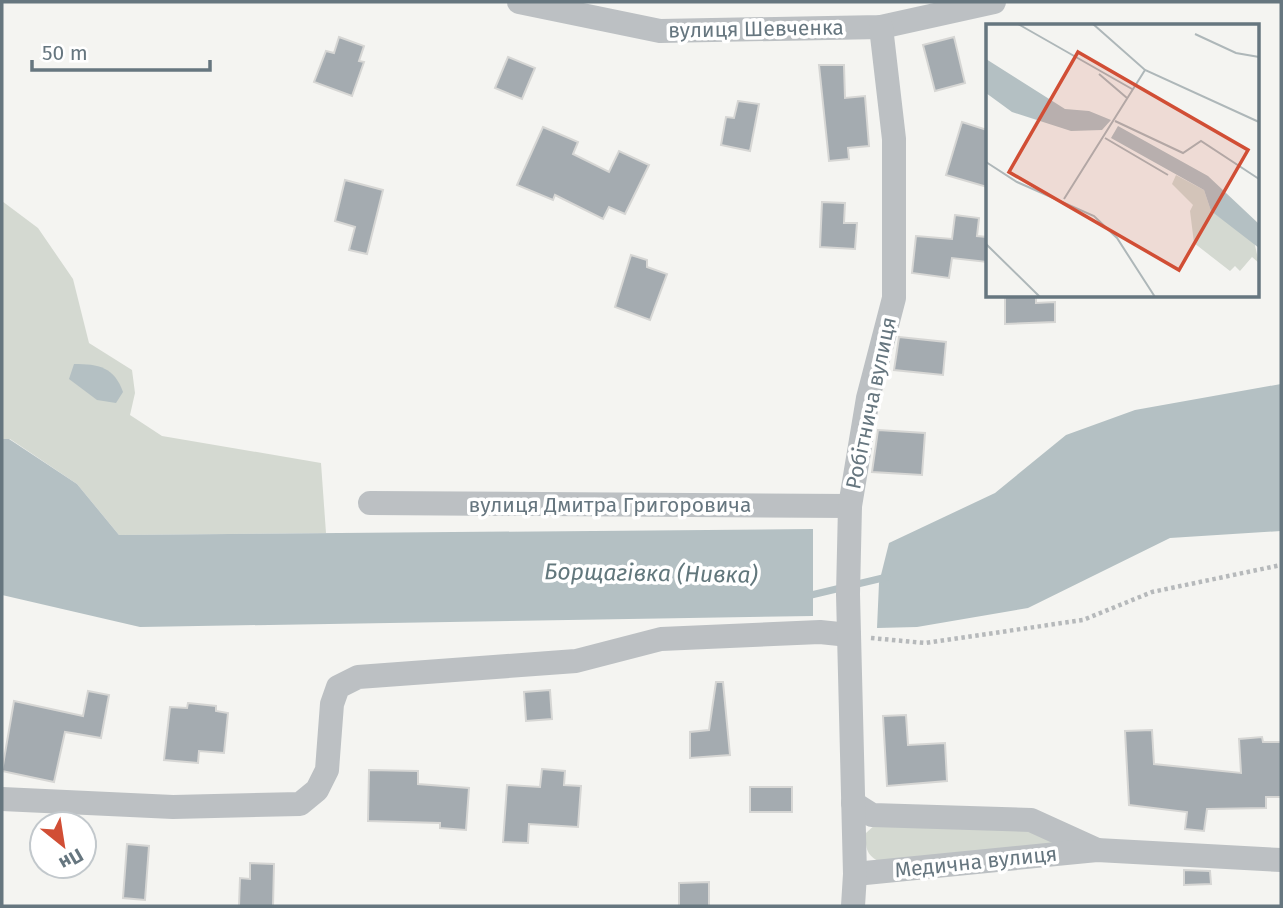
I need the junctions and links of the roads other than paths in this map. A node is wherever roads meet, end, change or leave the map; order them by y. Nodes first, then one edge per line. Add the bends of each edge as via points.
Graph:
1 (519, 2) edge
2 (993, 2) edge
3 (881, 27) junction
4 (370, 503) dead end
5 (850, 506) junction
6 (849, 635) junction
7 (2, 799) edge
8 (853, 803) junction
9 (1097, 850) junction
10 (1281, 860) edge
11 (855, 874) junction
12 (853, 906) edge

1 - 3 street, вулиця Шевченка via 660,31
2 - 3 street, вулиця Шевченка
3 - 5 street, Робітнича вулиця via 894,139 894,298 868,398
4 - 5 street, вулиця Дмитра Григоровича
5 - 6 street, Робітнича вулиця
6 - 7 street via 820,632 661,639 576,661 358,677 338,687 332,704 327,770 317,790 300,804 173,807
6 - 8 street, Робітнича вулиця
8 - 9 street, Медична вулиця via 872,815 1031,820
8 - 11 street, Робітнича вулиця
9 - 10 street, Медична вулиця
9 - 11 street, Медична вулиця
11 - 12 street, Робітнича вулиця

